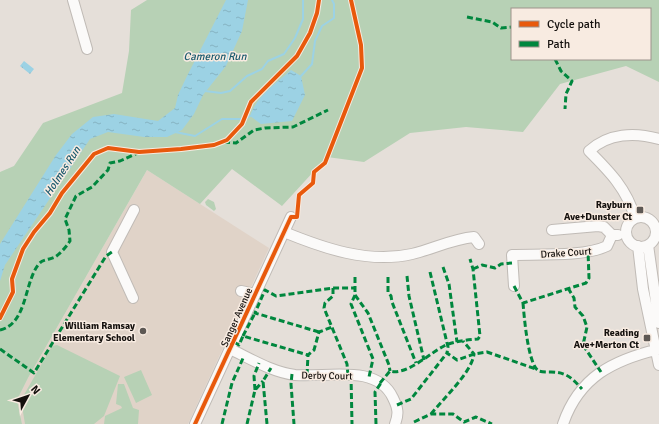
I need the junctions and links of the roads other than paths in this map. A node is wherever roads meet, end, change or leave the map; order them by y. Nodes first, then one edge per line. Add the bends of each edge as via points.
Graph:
1 (73, 0) edge
2 (87, 48) dead end
3 (659, 139) edge
4 (134, 210) dead end
5 (290, 217) dead end
6 (635, 218) junction
7 (657, 229) edge
8 (552, 230) dead end
9 (284, 232) junction
10 (626, 234) junction
11 (612, 236) junction
12 (479, 244) dead end
13 (643, 246) junction
14 (514, 286) dead end
15 (241, 290) dead end
16 (255, 294) junction
17 (133, 298) dead end
18 (657, 322) edge
19 (230, 349) junction
20 (657, 350) edge
21 (659, 365) edge
22 (195, 424) edge
23 (395, 424) edge
24 (563, 424) edge

1 - 2 street
3 - 6 street via 612,137 596,144 589,151 614,175 631,205
4 - 17 street via 112,252
5 - 9 street, Sanger Avenue
6 - 7 street via 648,218
6 - 10 street via 628,224
7 - 13 street via 655,239
8 - 11 street via 598,226 604,227
9 - 12 street via 335,251 367,255 411,254 462,238 474,237
9 - 16 street, Sanger Avenue
10 - 11 street
10 - 13 street via 630,242
11 - 14 street, Drake Court via 607,246 602,249 512,254
13 - 18 street
15 - 16 street
16 - 19 street, Sanger Avenue
18 - 20 street
19 - 22 street, Sanger Avenue
19 - 23 street, Derby Court via 276,371 295,375 369,377 391,393 399,415
20 - 21 street
20 - 24 street via 617,362 601,372 578,394

